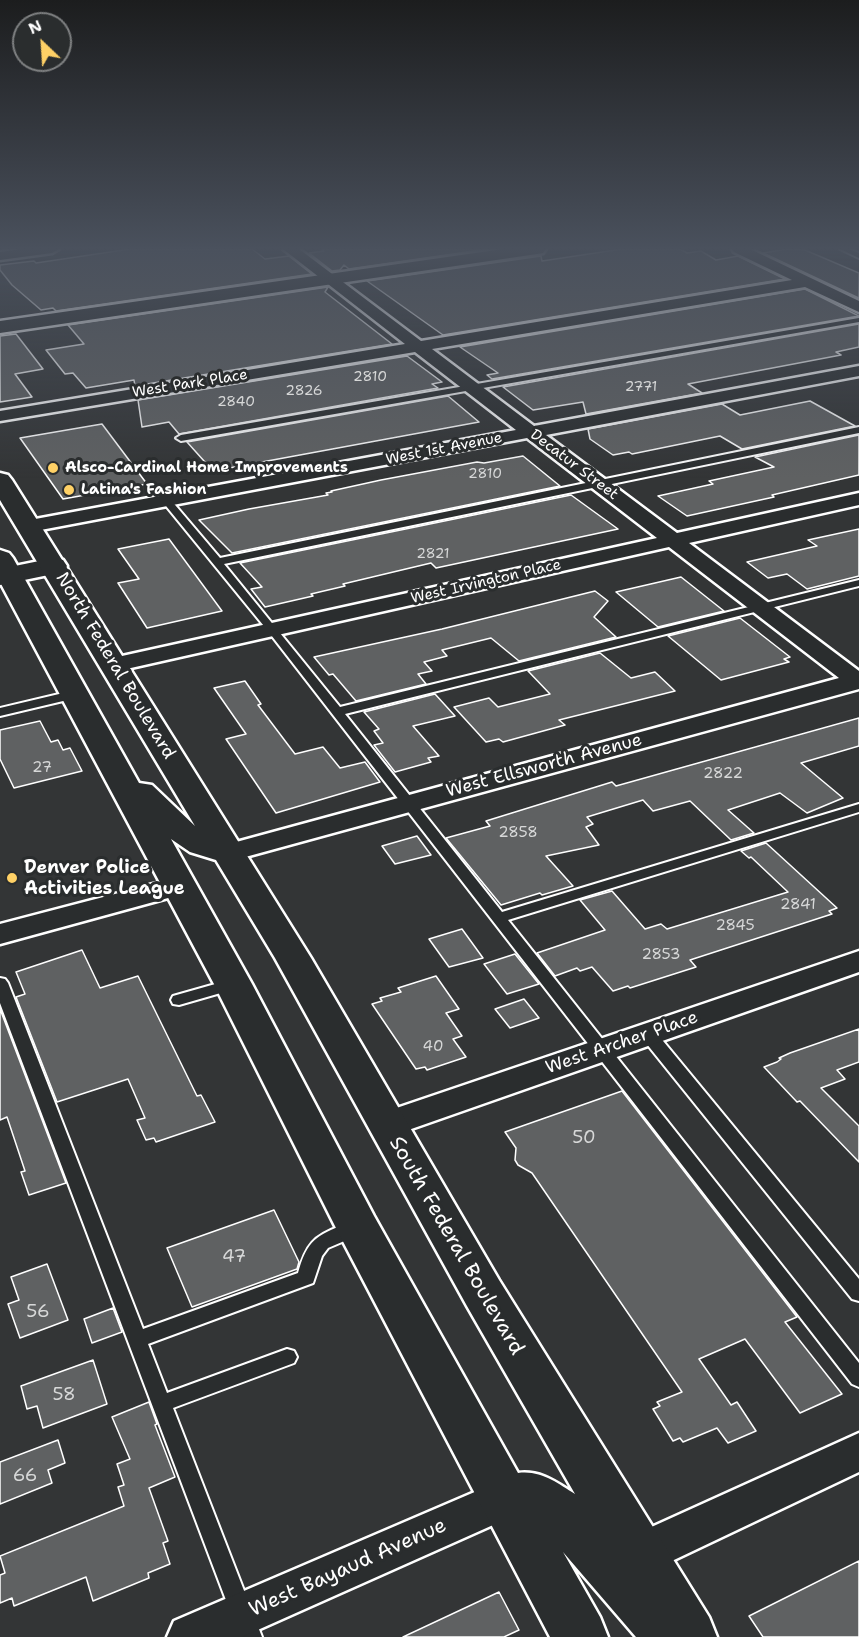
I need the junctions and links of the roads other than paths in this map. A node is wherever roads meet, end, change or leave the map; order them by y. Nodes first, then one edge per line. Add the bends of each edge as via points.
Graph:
1 (390, 325) edge
2 (548, 325) edge
3 (828, 325) edge
4 (419, 347) junction
5 (859, 371) edge
6 (472, 387) junction
7 (0, 416) edge
8 (859, 430) edge
9 (531, 432) junction
10 (181, 438) dead end
11 (0, 480) edge
12 (597, 483) junction
13 (859, 499) edge
14 (167, 501) junction
15 (30, 526) junction
16 (672, 540) junction
17 (217, 562) junction
18 (54, 566) junction
19 (3, 570) edge
20 (859, 583) edge
21 (760, 607) junction
22 (272, 630) junction
23 (113, 665) junction
24 (858, 681) edge
25 (76, 694) junction
26 (0, 712) edge
27 (336, 712) junction
28 (114, 766) junction
29 (407, 804) junction
30 (859, 808) edge
31 (228, 853) junction
32 (180, 886) junction
33 (497, 918) junction
34 (0, 934) edge
35 (859, 961) edge
36 (0, 983) edge
37 (233, 984) junction
38 (179, 1000) dead end
39 (648, 1034) junction
40 (602, 1050) junction
41 (386, 1125) junction
42 (358, 1228) junction
43 (859, 1293) edge
44 (136, 1340) junction
45 (287, 1357) dead end
46 (859, 1378) edge
47 (161, 1404) junction
48 (859, 1452) edge
49 (505, 1499) junction
50 (640, 1554) junction
51 (246, 1625) edge
52 (190, 1637) edge
53 (580, 1637) edge
54 (673, 1637) edge
55 (689, 1637) edge

1 - 4 street, Decatur Street
2 - 4 street, West Park Place
3 - 6 lane
4 - 6 street, Decatur Street
4 - 7 street, West Park Place
5 - 9 street, West 1st Avenue
6 - 9 street, Decatur Street
6 - 10 lane
8 - 12 lane
9 - 12 street, Decatur Street
9 - 14 street, West 1st Avenue
11 - 15 main road, North Federal Boulevard
12 - 16 street, Decatur Street
12 - 17 lane
13 - 16 street, West Irvington Place
14 - 15 street, West 1st Avenue
14 - 17 lane
15 - 18 main road, North Federal Boulevard
16 - 21 street, Decatur Street
16 - 22 street, West Irvington Place
17 - 22 lane
18 - 19 main road
18 - 23 main road, North Federal Boulevard
19 - 25 main road
20 - 21 lane
21 - 24 street, Decatur Street
21 - 27 lane
22 - 23 street, West Irvington Place
22 - 27 lane
23 - 31 main road, North Federal Boulevard
24 - 29 street, West Ellsworth Avenue
25 - 26 lane
25 - 28 main road
27 - 29 lane
28 - 31 main road via 193,842
28 - 32 main road
29 - 31 street, West Ellsworth Avenue
29 - 33 lane
30 - 33 lane
31 - 41 main road, South Federal Boulevard via 293,958
32 - 34 street
32 - 37 main road
33 - 40 lane
35 - 39 street, West Archer Place
36 - 44 lane
37 - 38 lane
37 - 42 main road
39 - 40 street, West Archer Place
39 - 43 lane
40 - 41 street, West Archer Place
40 - 46 lane
41 - 50 main road, South Federal Boulevard
42 - 44 lane via 321,1241 306,1278
42 - 49 main road
44 - 47 lane
45 - 47 lane
47 - 51 lane
48 - 50 street
49 - 51 street, West Bayaud Avenue
49 - 53 main road
49 - 54 main road via 531,1495 562,1515
50 - 55 main road, South Federal Boulevard
51 - 52 street, West Bayaud Avenue

